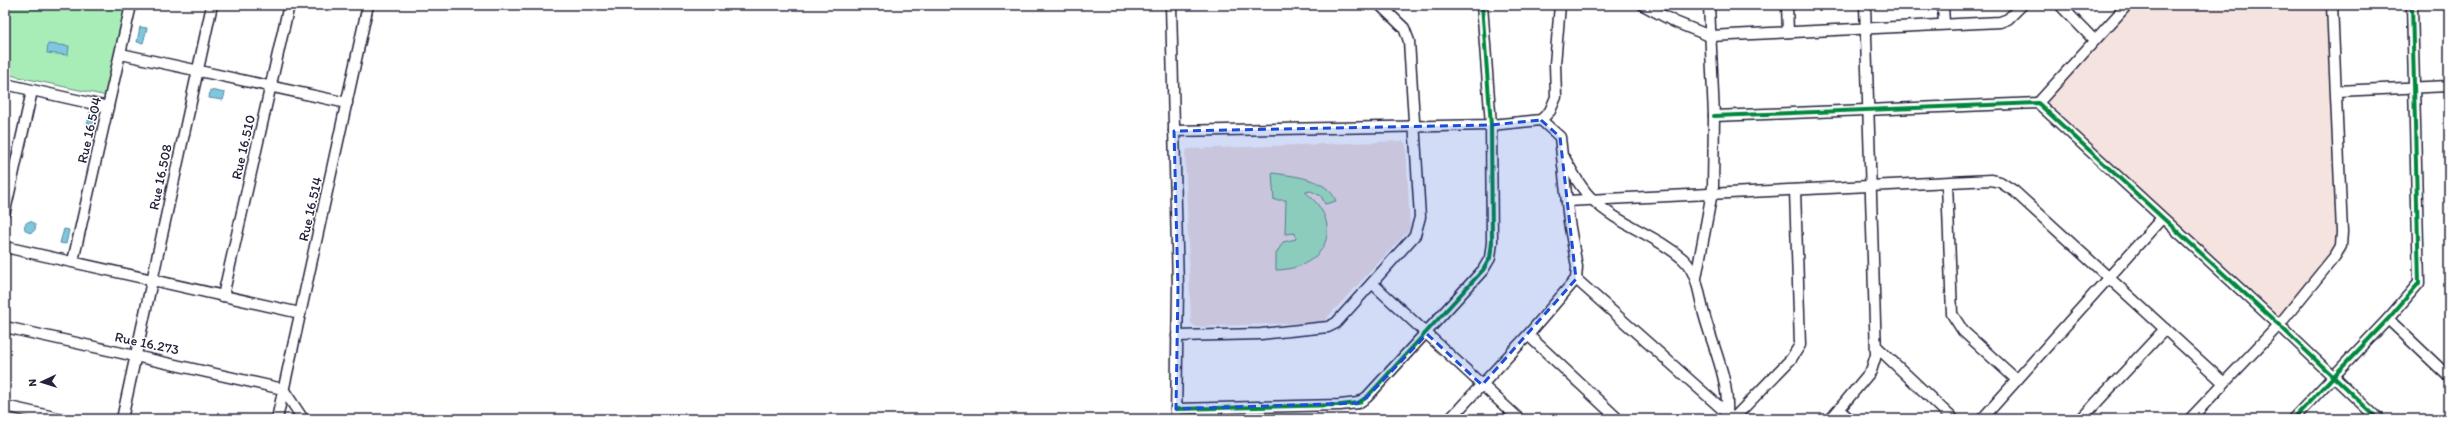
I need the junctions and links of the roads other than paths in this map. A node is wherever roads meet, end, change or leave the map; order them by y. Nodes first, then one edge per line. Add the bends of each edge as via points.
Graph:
1 (130, 5) edge
2 (212, 5) edge
3 (289, 5) edge
4 (368, 5) edge
5 (1171, 5) edge
6 (1380, 5) edge
7 (1482, 5) edge
8 (1560, 5) edge
9 (1643, 5) edge
10 (1708, 5) edge
11 (1787, 5) edge
12 (1865, 5) edge
13 (1943, 5) edge
14 (2022, 5) edge
15 (2060, 5) edge
16 (2127, 5) edge
17 (2332, 5) edge
18 (2412, 5) edge
19 (1944, 24) junction
20 (1865, 28) junction
21 (1788, 32) junction
22 (1710, 36) junction
23 (2094, 40) junction
24 (121, 54) junction
25 (197, 71) junction
26 (5, 84) edge
27 (2449, 86) edge
28 (272, 87) junction
29 (2415, 88) junction
30 (32, 91) junction
31 (2337, 91) junction
32 (347, 103) junction
33 (2038, 103) junction
34 (108, 107) junction
35 (1867, 110) junction
36 (1714, 116) junction
37 (1541, 120) junction
38 (1491, 125) junction
39 (1415, 127) junction
40 (1174, 131) junction
41 (1564, 157) junction
42 (1948, 183) junction
43 (1870, 187) junction
44 (1795, 190) junction
45 (1712, 193) junction
46 (1567, 200) junction
47 (1593, 200) junction
48 (5, 211) edge
49 (2162, 218) junction
50 (5, 247) edge
51 (73, 261) junction
52 (1696, 278) junction
53 (2109, 278) junction
54 (1576, 279) junction
55 (151, 280) junction
56 (1373, 284) junction
57 (223, 296) junction
58 (300, 313) junction
59 (2388, 319) junction
60 (2279, 325) junction
61 (5, 327) edge
62 (2165, 329) junction
63 (1427, 334) junction
64 (1528, 335) junction
65 (1176, 336) junction
66 (1877, 347) junction
67 (135, 354) junction
68 (2448, 373) edge
69 (2334, 376) junction
70 (2016, 380) junction
71 (2224, 383) junction
72 (1482, 385) junction
73 (283, 389) junction
74 (5, 406) edge
75 (1839, 410) junction
76 (1176, 414) edge
77 (40, 417) edge
78 (1732, 418) edge
79 (63, 419) edge
80 (122, 419) edge
81 (277, 419) edge
82 (304, 419) edge
83 (1450, 419) edge
84 (1519, 419) edge
85 (1618, 419) edge
86 (1831, 419) edge
87 (1850, 419) edge
88 (1953, 419) edge
89 (1982, 419) edge
90 (2081, 419) edge
91 (2190, 419) edge
92 (2293, 419) edge
93 (2378, 419) edge

1 - 24 street, Rue 16.504
2 - 25 street, Rue 16.508
3 - 28 street, Rue 16.510
4 - 32 street, Rue 16.514
5 - 40 street
6 - 39 street via 1404,28 1409,37
7 - 38 street
8 - 37 street via 1555,64 1556,97 1550,111
9 - 22 street
10 - 22 street
11 - 21 street
12 - 20 street
13 - 19 street
14 - 19 street via 2002,22
15 - 23 street
16 - 23 street
17 - 31 street
18 - 29 street
19 - 20 street
20 - 21 street
20 - 35 street
21 - 22 street
22 - 36 street
23 - 33 street
24 - 25 street
24 - 34 street, Rue 16.504
25 - 28 street
25 - 55 street, Rue 16.508
26 - 30 street
27 - 29 street
28 - 32 street
28 - 57 street, Rue 16.510
29 - 31 street
29 - 59 street via 2420,278 2416,288
30 - 34 street
30 - 48 street
31 - 60 street via 2341,246
32 - 58 street, Rue 16.514
33 - 35 street
33 - 49 street
34 - 51 street, Rue 16.504
35 - 36 street
35 - 43 street
36 - 45 street
37 - 38 street
37 - 41 street via 1560,137
38 - 39 street
38 - 63 street via 1490,258 1483,270
39 - 40 street
39 - 56 street via 1419,225 1415,235
40 - 65 street
41 - 46 street
41 - 47 street via 1582,188
42 - 43 street
42 - 53 street via 1991,180 2004,183
42 - 70 street via 1952,314 1963,331
43 - 44 street
43 - 66 street
44 - 45 street
44 - 78 street via 1800,345 1791,359
45 - 47 street
45 - 52 street
46 - 47 street
46 - 54 street via 1577,267
47 - 52 street via 1618,220 1673,251 1686,262
49 - 53 street
49 - 60 street
50 - 51 street
51 - 55 street
52 - 78 street via 1704,315 1727,390
53 - 62 street
53 - 70 street
54 - 64 street
54 - 78 street
55 - 57 street
55 - 67 street, Rue 16.508
56 - 63 street
56 - 65 street via 1336,322 1324,329 1261,334
57 - 58 street
58 - 73 street, Rue 16.514
59 - 68 street
59 - 69 street
60 - 69 street
60 - 71 street
61 - 67 street, Rue 16.273
62 - 71 street
62 - 90 street
63 - 72 street
63 - 76 street via 1367,397 1358,403
64 - 72 street
64 - 85 street
65 - 76 street
66 - 75 street via 1871,371
66 - 88 street
67 - 73 street, Rue 16.273
67 - 80 street, Rue 16.508
69 - 92 street
69 - 93 street
70 - 89 street
71 - 91 street
72 - 83 street
72 - 84 street
73 - 81 street, Rue 16.514
73 - 82 street
74 - 77 street
75 - 86 street
75 - 87 street
77 - 79 street

